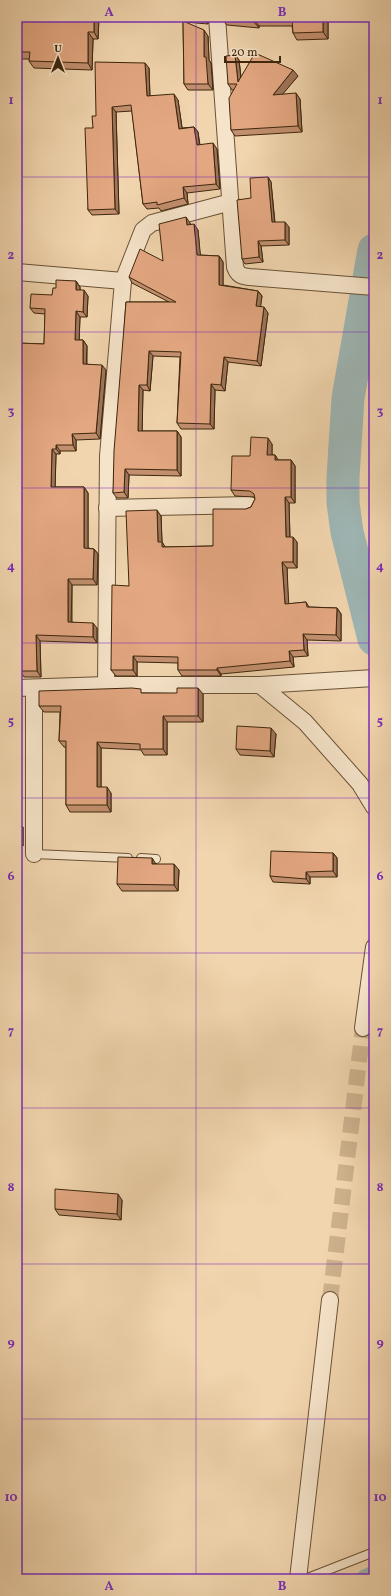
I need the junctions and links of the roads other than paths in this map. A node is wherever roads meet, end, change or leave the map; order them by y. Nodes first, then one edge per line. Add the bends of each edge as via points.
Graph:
1 (217, 17) edge
2 (230, 202) junction
3 (17, 272) edge
4 (123, 281) junction
5 (374, 287) edge
6 (250, 505) edge
7 (107, 508) junction
8 (374, 678) edge
9 (106, 685) junction
10 (260, 685) junction
11 (17, 688) edge
12 (34, 688) junction
13 (374, 808) edge
14 (34, 854) joint
15 (156, 859) dead end
16 (374, 947) edge
17 (364, 1028) tunnel mouth
18 (330, 1300) tunnel mouth
19 (374, 1552) edge
20 (298, 1579) edge
21 (305, 1579) edge

1 - 2 street
2 - 4 street via 152,223 144,230
2 - 5 street via 235,267 240,276
3 - 4 street
4 - 7 street via 108,456
6 - 7 street
7 - 9 street
8 - 10 street
9 - 10 street
9 - 12 street
10 - 13 street via 305,722 360,784
11 - 12 street
12 - 14 street
14 - 15 lane
16 - 17 street
18 - 20 street
19 - 21 lane

